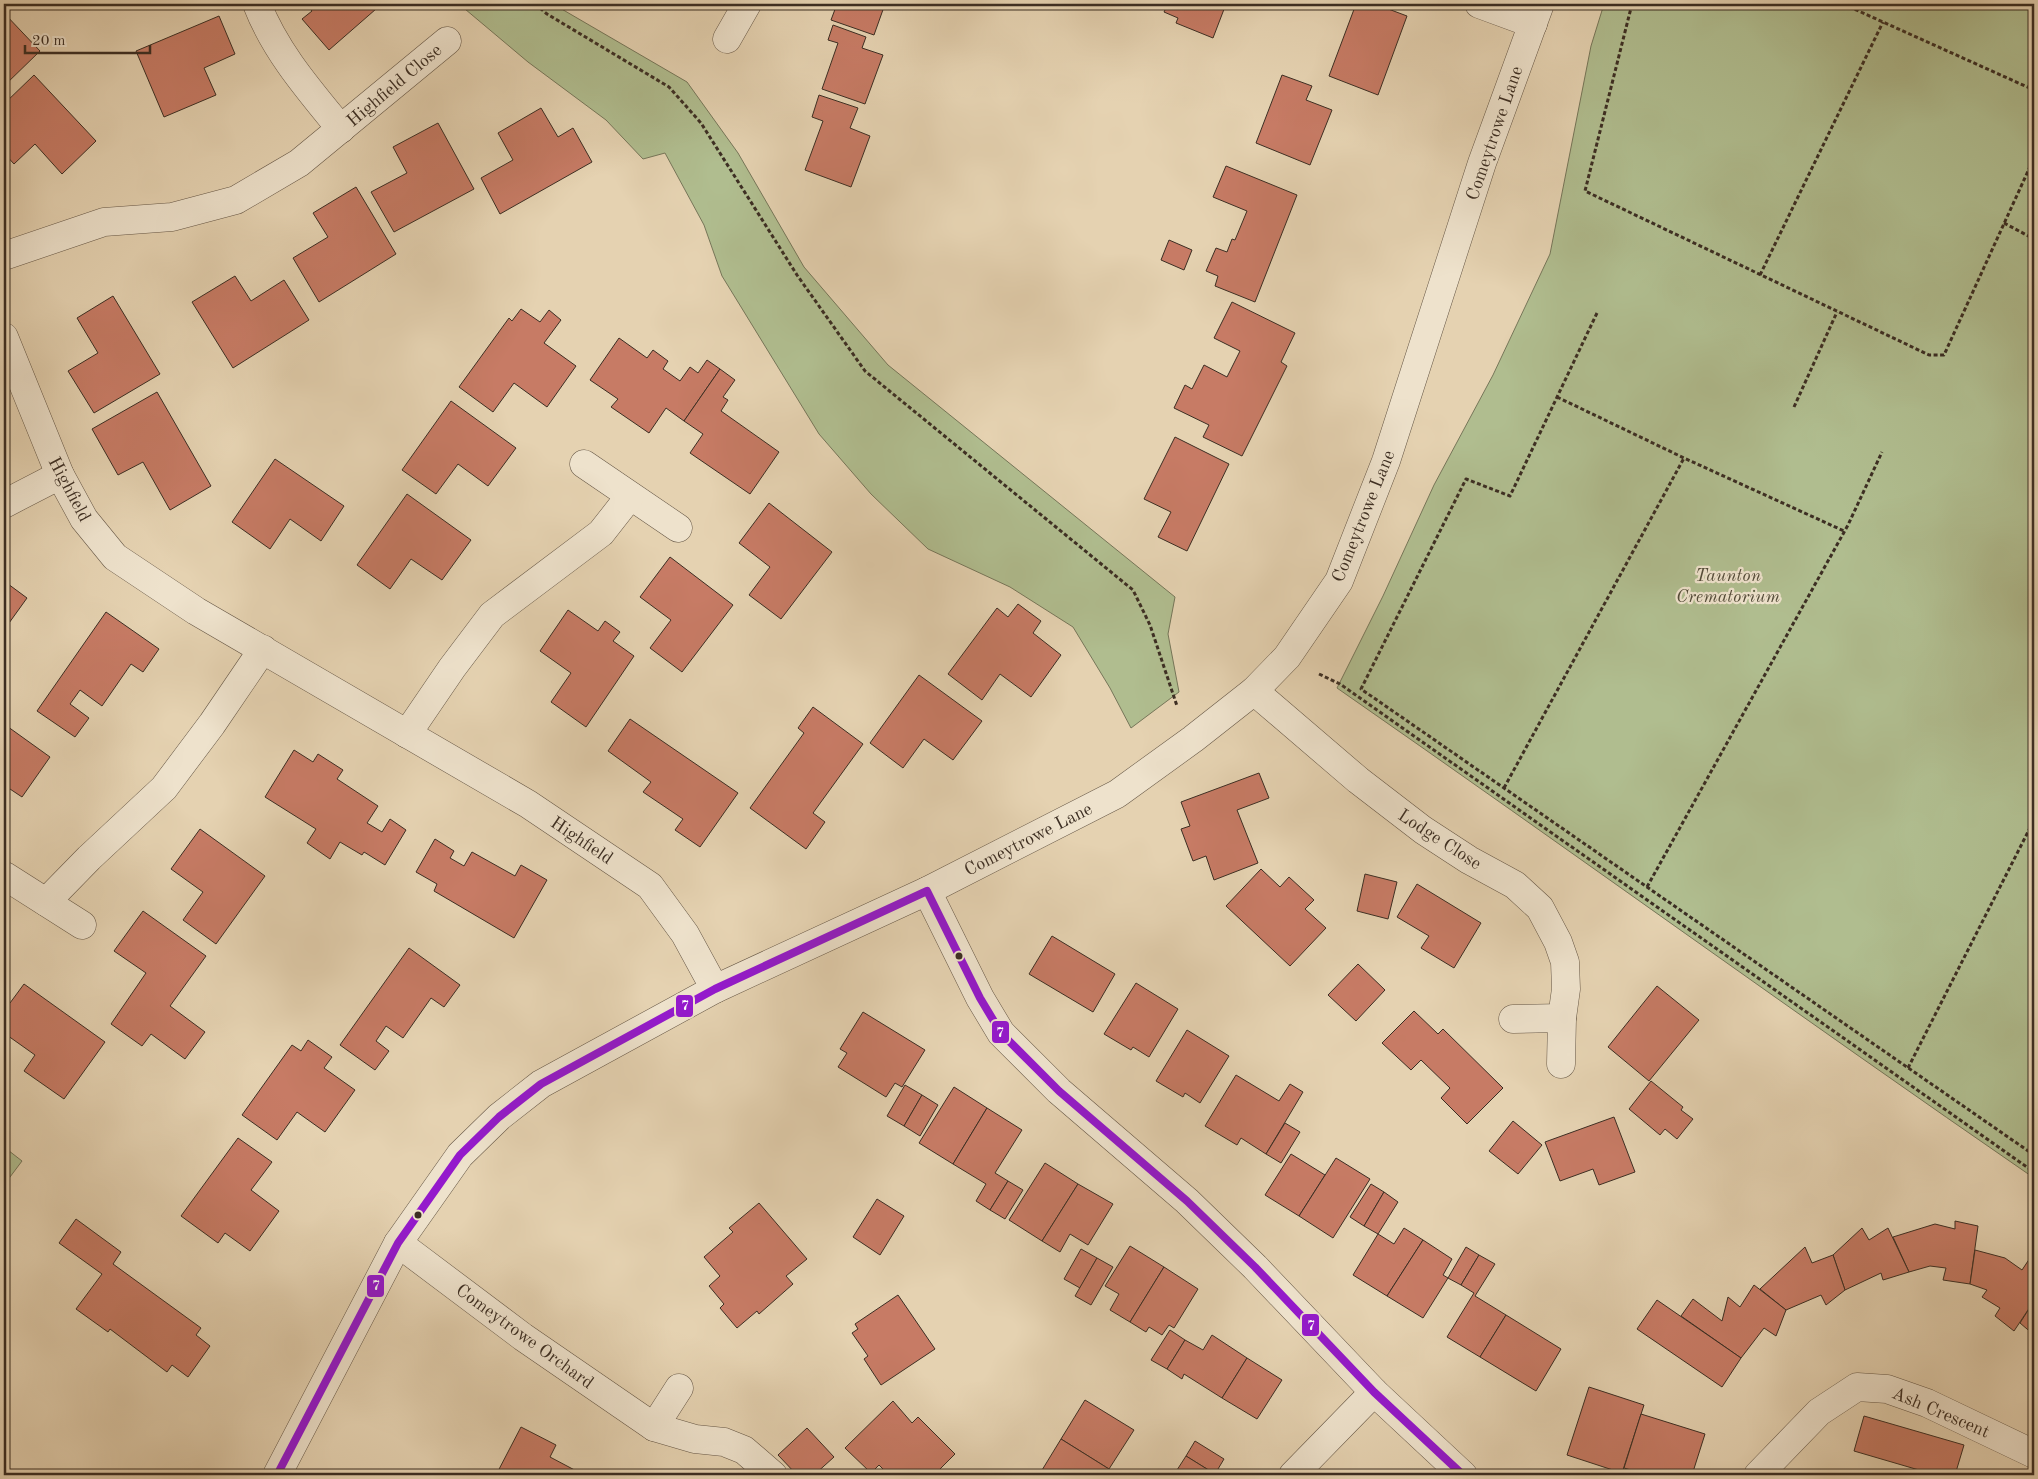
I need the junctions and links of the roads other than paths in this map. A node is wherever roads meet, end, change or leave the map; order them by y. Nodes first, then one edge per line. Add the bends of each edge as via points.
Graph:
1 (257, 4) edge
2 (747, 4) edge
3 (1478, 4) edge
4 (1536, 14) edge
5 (727, 39) dead end
6 (447, 41) dead end
7 (341, 129) junction
8 (4, 256) edge
9 (4, 337) edge
10 (584, 464) dead end
11 (60, 475) junction
12 (630, 496) junction
13 (4, 504) edge
14 (678, 528) dead end
15 (263, 649) junction
16 (1254, 692) junction
17 (407, 734) junction
18 (5, 876) dead end
19 (927, 891) junction
20 (46, 902) junction
21 (82, 924) dead end
22 (715, 989) junction
23 (1562, 1018) junction
24 (1513, 1019) dead end
25 (1561, 1064) dead end
26 (398, 1243) junction
27 (679, 1388) dead end
28 (1374, 1392) junction
29 (654, 1427) junction
30 (2034, 1454) edge
31 (277, 1475) edge
32 (773, 1475) edge
33 (1293, 1475) edge
34 (1463, 1475) edge
35 (1758, 1475) edge

1 - 7 street, Highfield Close via 265,25 302,82
2 - 5 street
3 - 4 street
4 - 16 street, Comeytrowe Lane via 1482,163 1386,461 1339,581 1287,657
6 - 7 street, Highfield Close
7 - 8 street, Highfield Close via 299,163 236,200 172,217 104,222
9 - 11 street, Highfield
10 - 12 street
11 - 13 street
11 - 15 street, Highfield via 84,519 115,557 196,611
12 - 14 street
12 - 17 street via 601,533 492,615
15 - 17 street, Highfield
15 - 20 street via 164,788
16 - 19 street, Comeytrowe Lane via 1117,794
16 - 23 street, Lodge Close via 1422,830 1515,884 1540,908 1565,962
17 - 22 street, Highfield via 528,804 650,886 685,934
18 - 20 street
19 - 22 street, Comeytrowe Lane
19 - 28 street via 1001,1033 1059,1091 1187,1201
20 - 21 street
22 - 26 street, Comeytrowe Lane via 541,1084 499,1117 460,1155
23 - 24 street
23 - 25 street, Lodge Close
26 - 29 street, Comeytrowe Orchard via 523,1337
26 - 31 street, Comeytrowe Lane
27 - 29 street
28 - 33 street
28 - 34 street
29 - 32 street, Comeytrowe Orchard via 695,1439 724,1442 744,1450
30 - 35 street, Ash Crescent via 1927,1403 1887,1389 1857,1387 1819,1412

